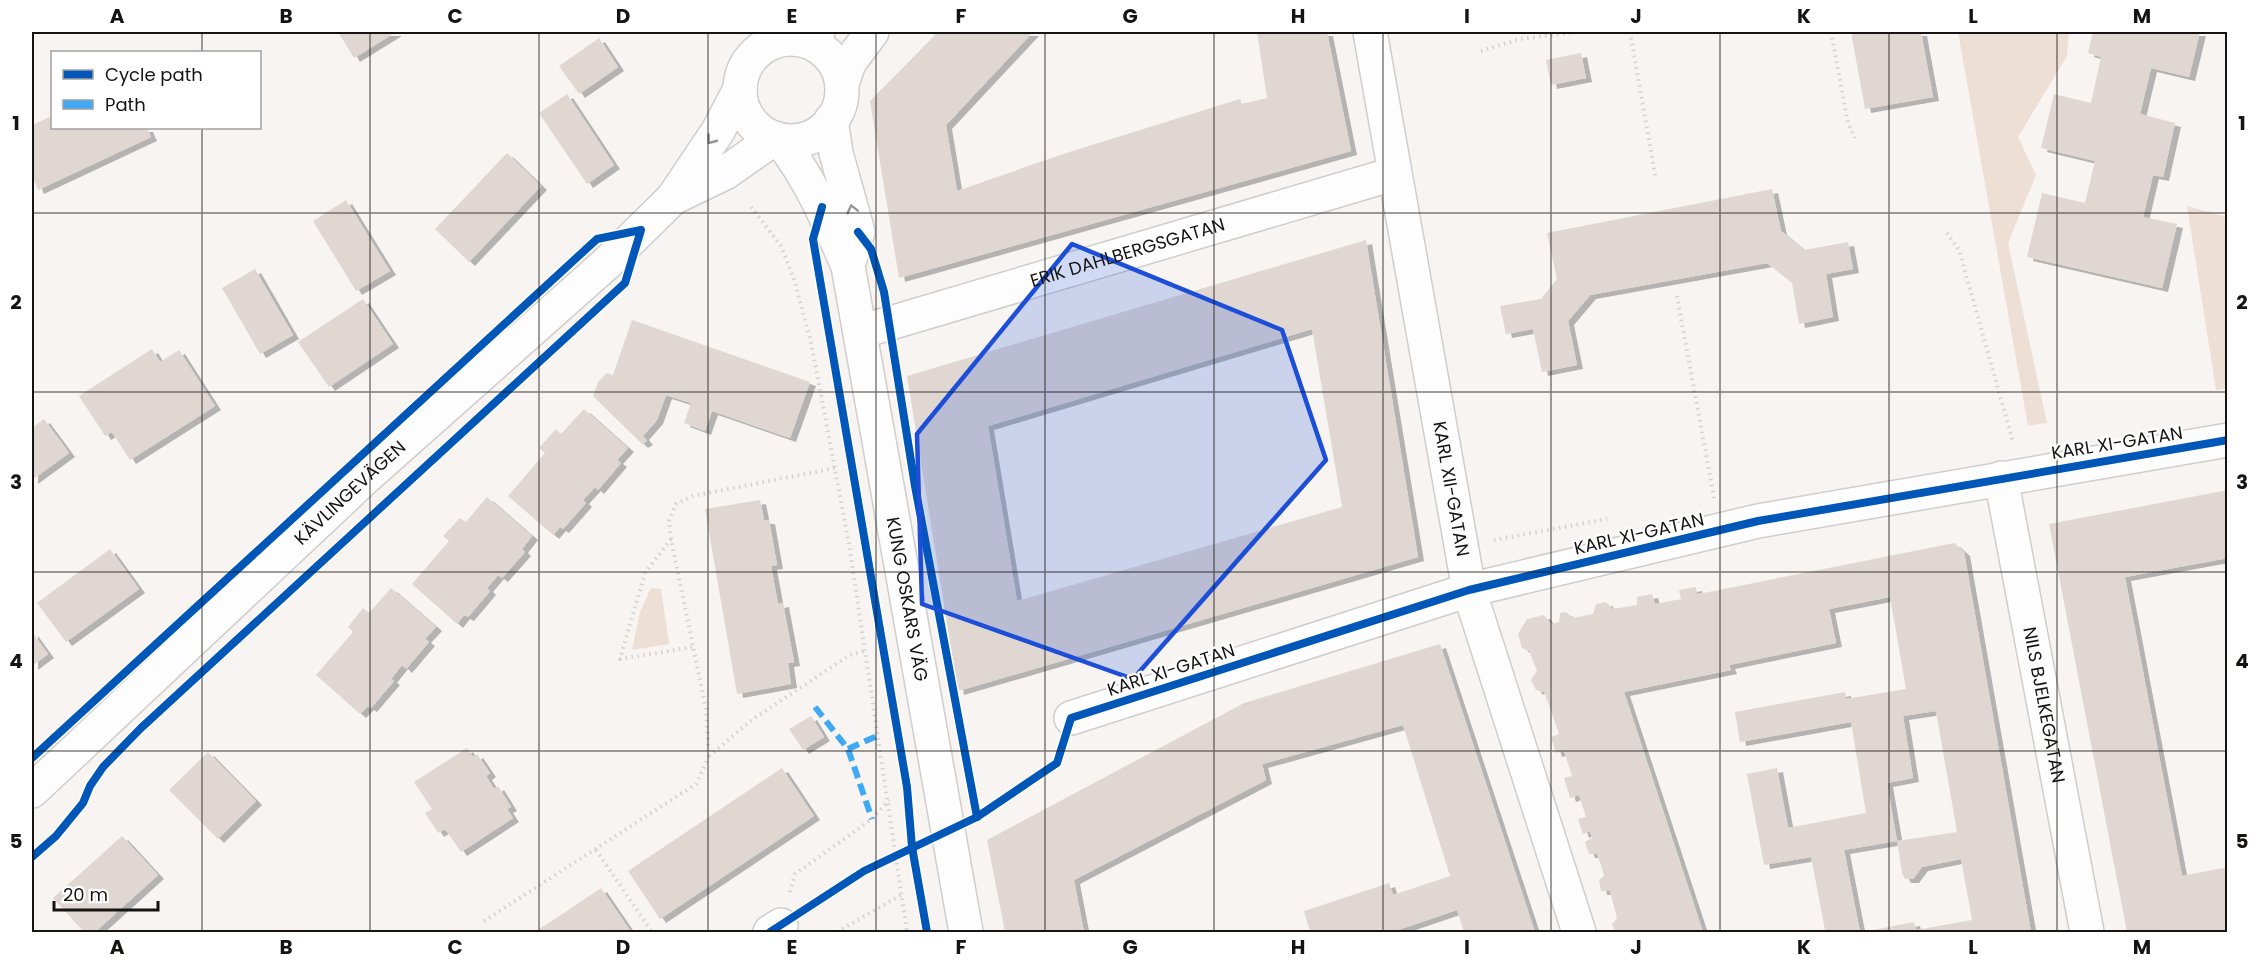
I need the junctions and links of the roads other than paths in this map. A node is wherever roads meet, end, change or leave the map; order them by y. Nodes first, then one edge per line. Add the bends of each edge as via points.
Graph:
1 (744, 32) edge
2 (872, 32) edge
3 (1370, 32) edge
4 (803, 36) edge
5 (743, 77) junction
6 (842, 84) junction
7 (831, 120) junction
8 (777, 139) junction
9 (1394, 174) junction
10 (673, 198) junction
11 (848, 266) junction
12 (860, 332) junction
13 (2228, 440) edge
14 (2001, 478) junction
15 (1469, 590) junction
16 (1071, 718) dead end
17 (32, 791) edge
18 (966, 933) edge
19 (1579, 933) edge
20 (2087, 933) edge

1 - 5 street, KUNG OSKARS VÄG
2 - 6 street via 849,63
3 - 9 street, KARL XII-GATAN
4 - 5 street via 770,43 758,50
4 - 6 street via 827,53
5 - 8 street, KUNG OSKARS VÄG via 742,105 752,122
5 -> 10 street, KÄVLINGEVÄGEN via 718,131
6 - 7 street, KUNG OSKARS VÄG via 840,104
7 - 8 street via 808,138
11 -> 7 street, KUNG OSKARS VÄG via 858,232
8 - 10 street, KÄVLINGEVÄGEN via 725,173
8 - 11 street, KUNG OSKARS VÄG via 814,190
9 - 12 street, ERIK DAHLBERGSGATAN
9 - 15 street, KARL XII-GATAN
10 - 17 street, KÄVLINGEVÄGEN via 607,263 365,478
11 - 12 street, KUNG OSKARS VÄG
12 - 18 street, KUNG OSKARS VÄG
13 - 14 street, KARL XI-GATAN
14 - 15 street, KARL XI-GATAN via 1758,521
14 - 20 street, NILS BJELKEGATAN
15 - 16 street, KARL XI-GATAN
15 - 19 street, KARL XII-GATAN

